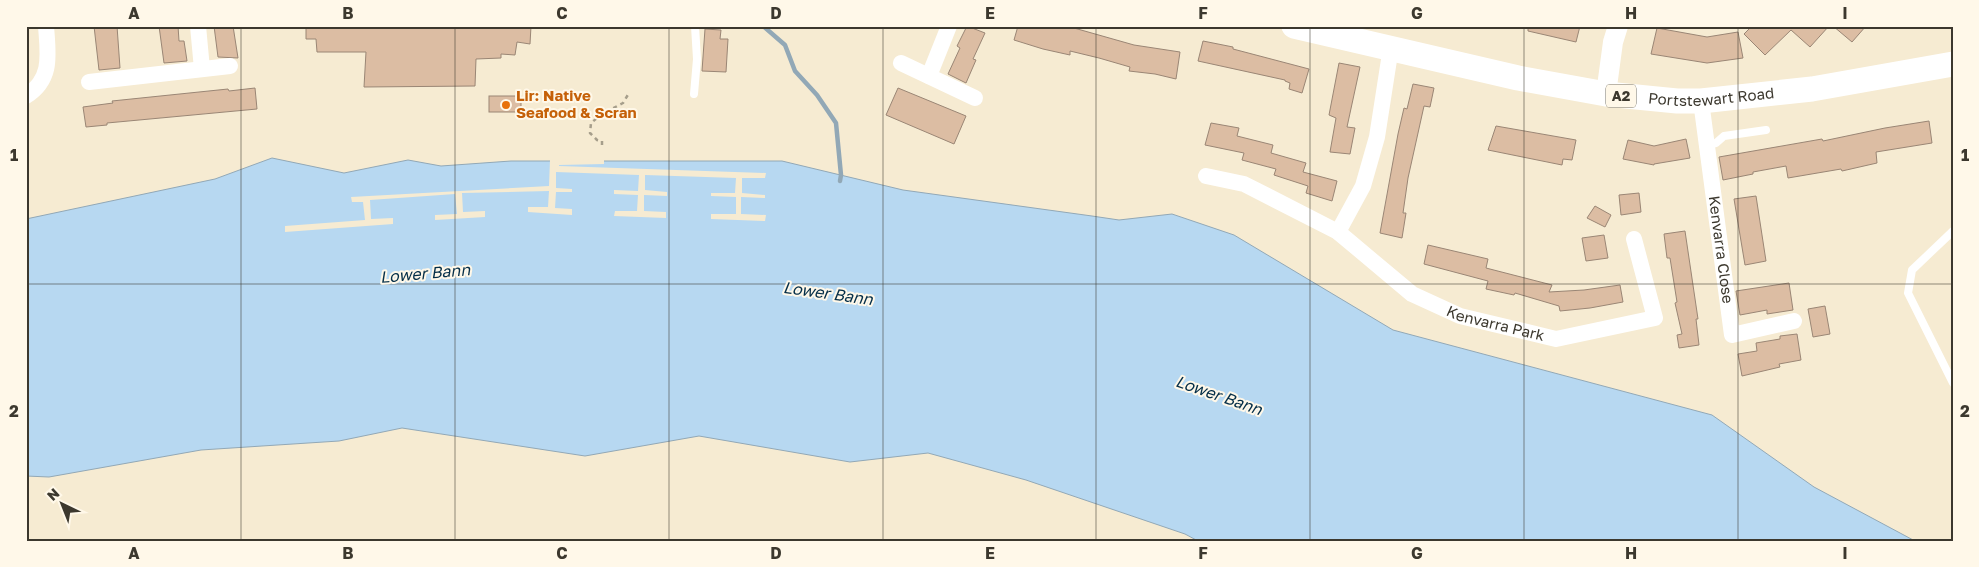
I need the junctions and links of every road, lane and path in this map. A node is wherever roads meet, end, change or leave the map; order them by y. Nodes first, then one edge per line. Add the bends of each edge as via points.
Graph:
1 (46, 26) edge
2 (198, 26) edge
3 (695, 26) edge
4 (948, 26) edge
5 (1294, 26) edge
6 (1618, 26) edge
7 (1391, 47) junction
8 (901, 63) dead end
9 (1953, 64) edge
10 (230, 66) dead end
11 (202, 69) junction
12 (929, 76) junction
13 (89, 82) dead end
14 (629, 93) dead end
15 (694, 94) dead end
16 (1606, 94) junction
17 (26, 96) edge
18 (975, 98) dead end
19 (1701, 101) junction
20 (1766, 130) dead end
21 (602, 145) dead end
22 (1706, 145) junction
23 (1206, 176) dead end
24 (1953, 231) edge
25 (1338, 232) junction
26 (1634, 238) dead end
27 (1794, 321) dead end
28 (1953, 384) edge

1 - 17 street via 48,62 38,89
2 - 11 street
3 - 15 lane
4 - 12 street
5 - 7 main road, Portstewart Road / A2
6 - 16 street
7 - 16 main road, Portstewart Road / A2 via 1518,78
7 - 25 street via 1377,137 1363,186
8 - 12 street
9 - 19 main road, Portstewart Road / A2 via 1812,89
10 - 11 street
11 - 13 street
12 - 18 street
14 - 21 path via 623,103 591,123 590,132 602,141
16 - 19 main road, Portstewart Road / A2
19 - 22 street, Kenvarra Close
20 - 22 lane via 1724,136 1716,144
22 - 27 street, Kenvarra Close via 1732,335
23 - 25 street, Kenvarra Park via 1244,184
24 - 28 lane via 1912,270 1908,293
25 - 26 street, Kenvarra Park via 1412,294 1460,316 1556,339 1655,318

